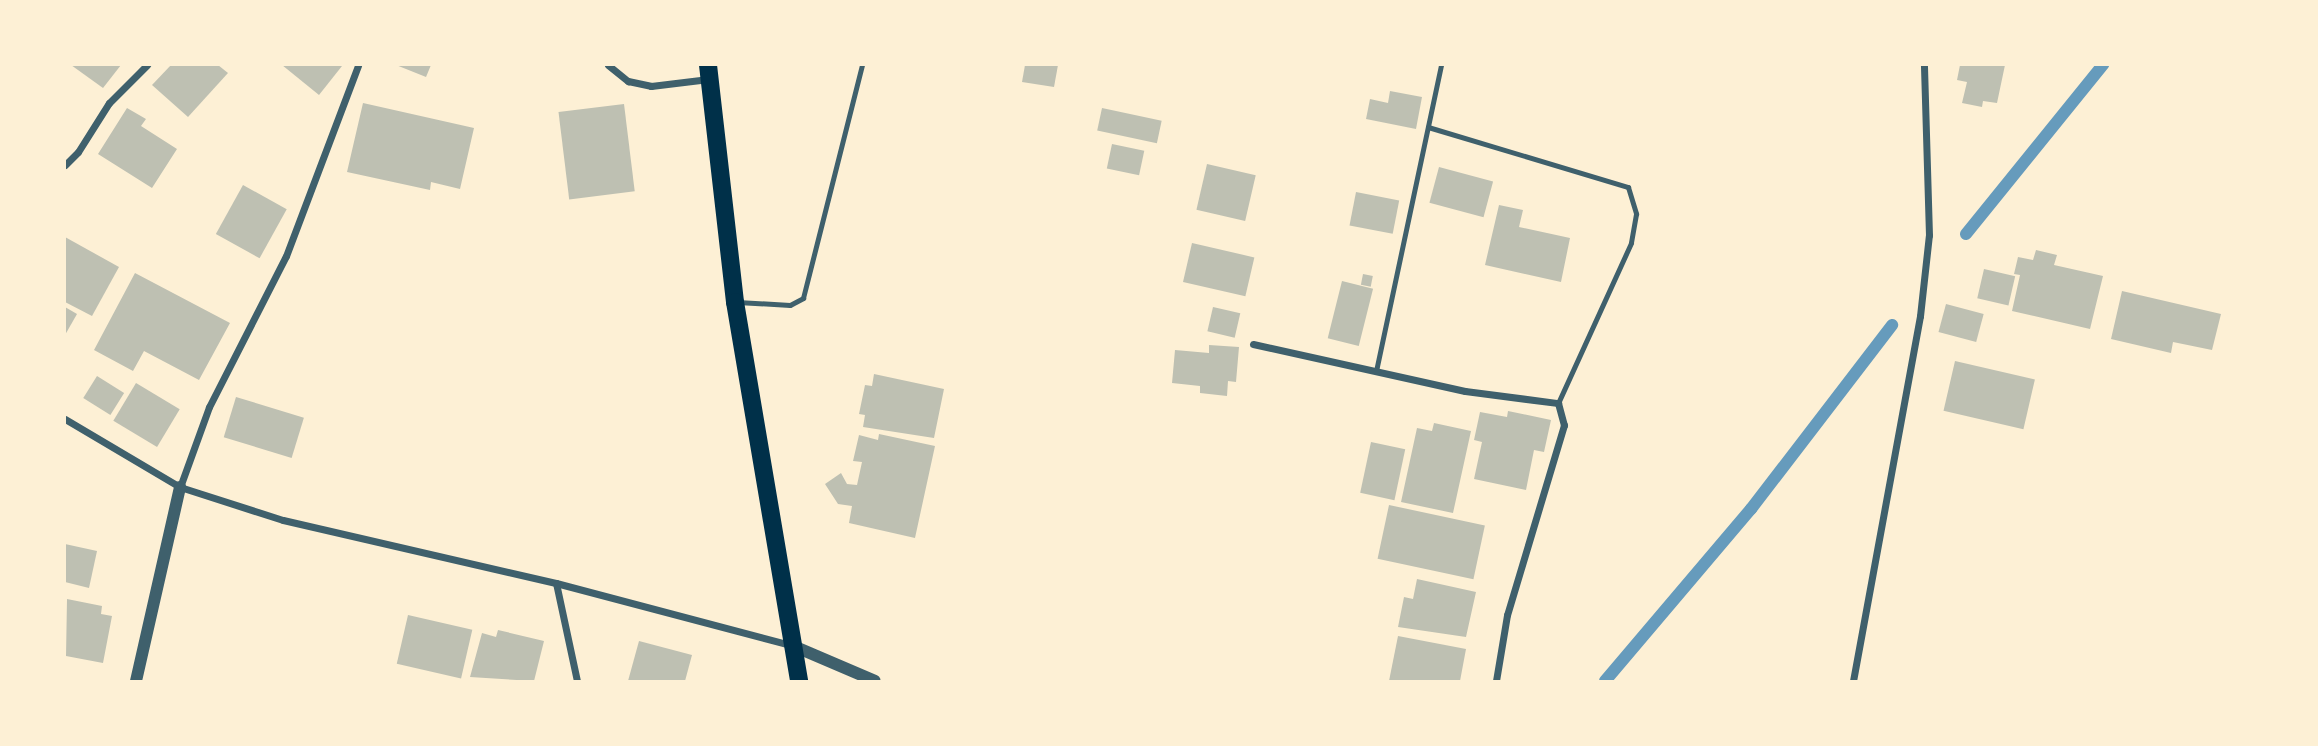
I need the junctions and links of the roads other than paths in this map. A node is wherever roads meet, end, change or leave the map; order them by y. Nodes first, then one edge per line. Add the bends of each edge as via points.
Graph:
1 (147, 65) edge
2 (358, 65) edge
3 (608, 65) edge
4 (862, 65) edge
5 (1441, 65) edge
6 (1924, 65) edge
7 (709, 72) edge
8 (1428, 127) junction
9 (65, 165) edge
10 (735, 302) junction
11 (1253, 344) dead end
12 (1376, 370) junction
13 (1558, 403) junction
14 (65, 419) edge
15 (180, 487) junction
16 (556, 583) junction
17 (791, 645) junction
18 (136, 681) edge
19 (577, 681) edge
20 (799, 681) edge
21 (875, 681) edge
22 (1496, 681) edge
23 (1853, 681) edge

1 - 9 street via 109,103
2 - 15 street via 286,256 209,407
3 - 7 street via 628,82 651,86
4 - 10 lane via 803,298 790,305
5 - 8 lane
6 - 23 street via 1929,235 1920,316
7 - 10 main road
8 - 12 lane
8 - 13 lane via 1628,187 1636,214 1631,243
10 - 17 main road
11 - 12 street
12 - 13 street via 1465,391
13 - 22 street via 1564,425 1507,615
14 - 15 street
15 - 16 street via 283,520
15 - 18 street
16 - 17 street
16 - 19 street
17 - 20 main road
17 - 21 street

